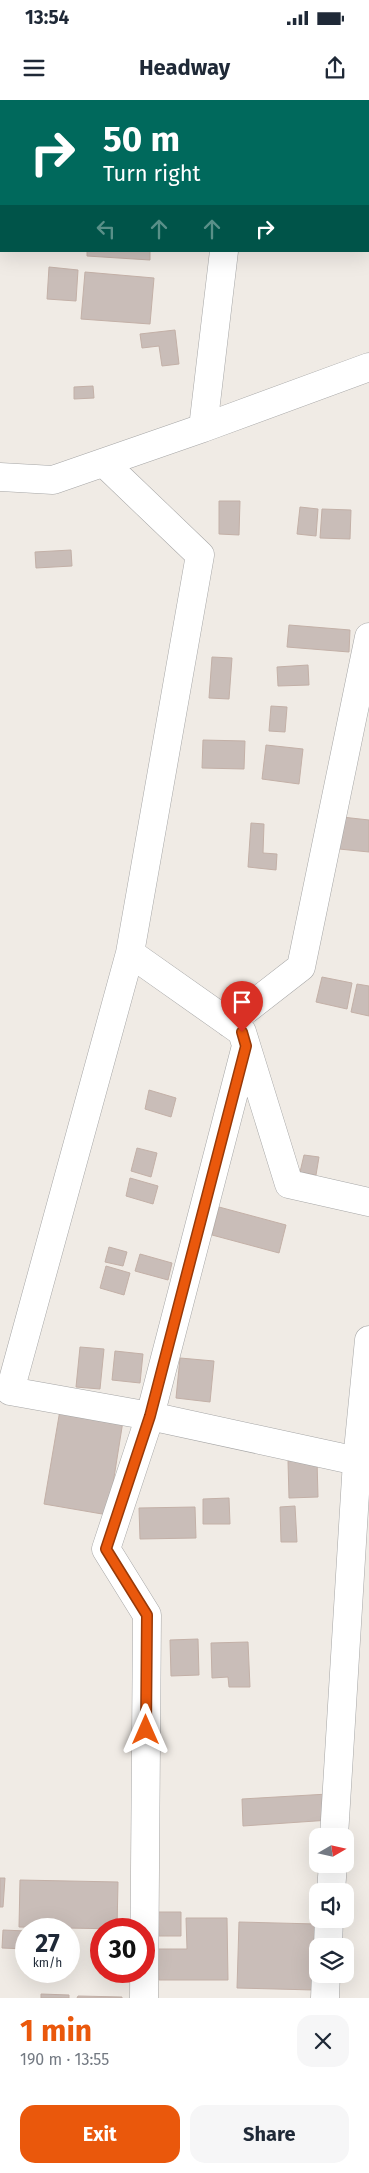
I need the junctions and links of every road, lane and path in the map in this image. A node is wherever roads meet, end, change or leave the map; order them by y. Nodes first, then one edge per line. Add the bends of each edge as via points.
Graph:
1 (224, 252) edge
2 (369, 367) edge
3 (203, 428) junction
4 (104, 463) junction
5 (0, 476) edge
6 (369, 637) edge
7 (130, 953) junction
8 (229, 1023) junction
9 (246, 1046) junction
10 (369, 1202) edge
11 (369, 1340) edge
12 (150, 1416) junction
13 (357, 1461) junction
14 (334, 1828) edge
15 (326, 1983) edge
16 (144, 1998) edge
17 (325, 1998) edge

1 - 3 street
2 - 3 street
3 - 4 street
4 - 5 street via 53,480
4 - 7 street via 200,555
6 - 8 street via 301,967
7 - 8 street
7 - 12 street via 10,1391
8 - 9 street via 242,1032
9 - 10 street via 289,1184
9 - 12 street
11 - 13 street
12 - 13 street
12 - 16 street via 106,1549 147,1615
13 - 14 street
15 - 17 street

